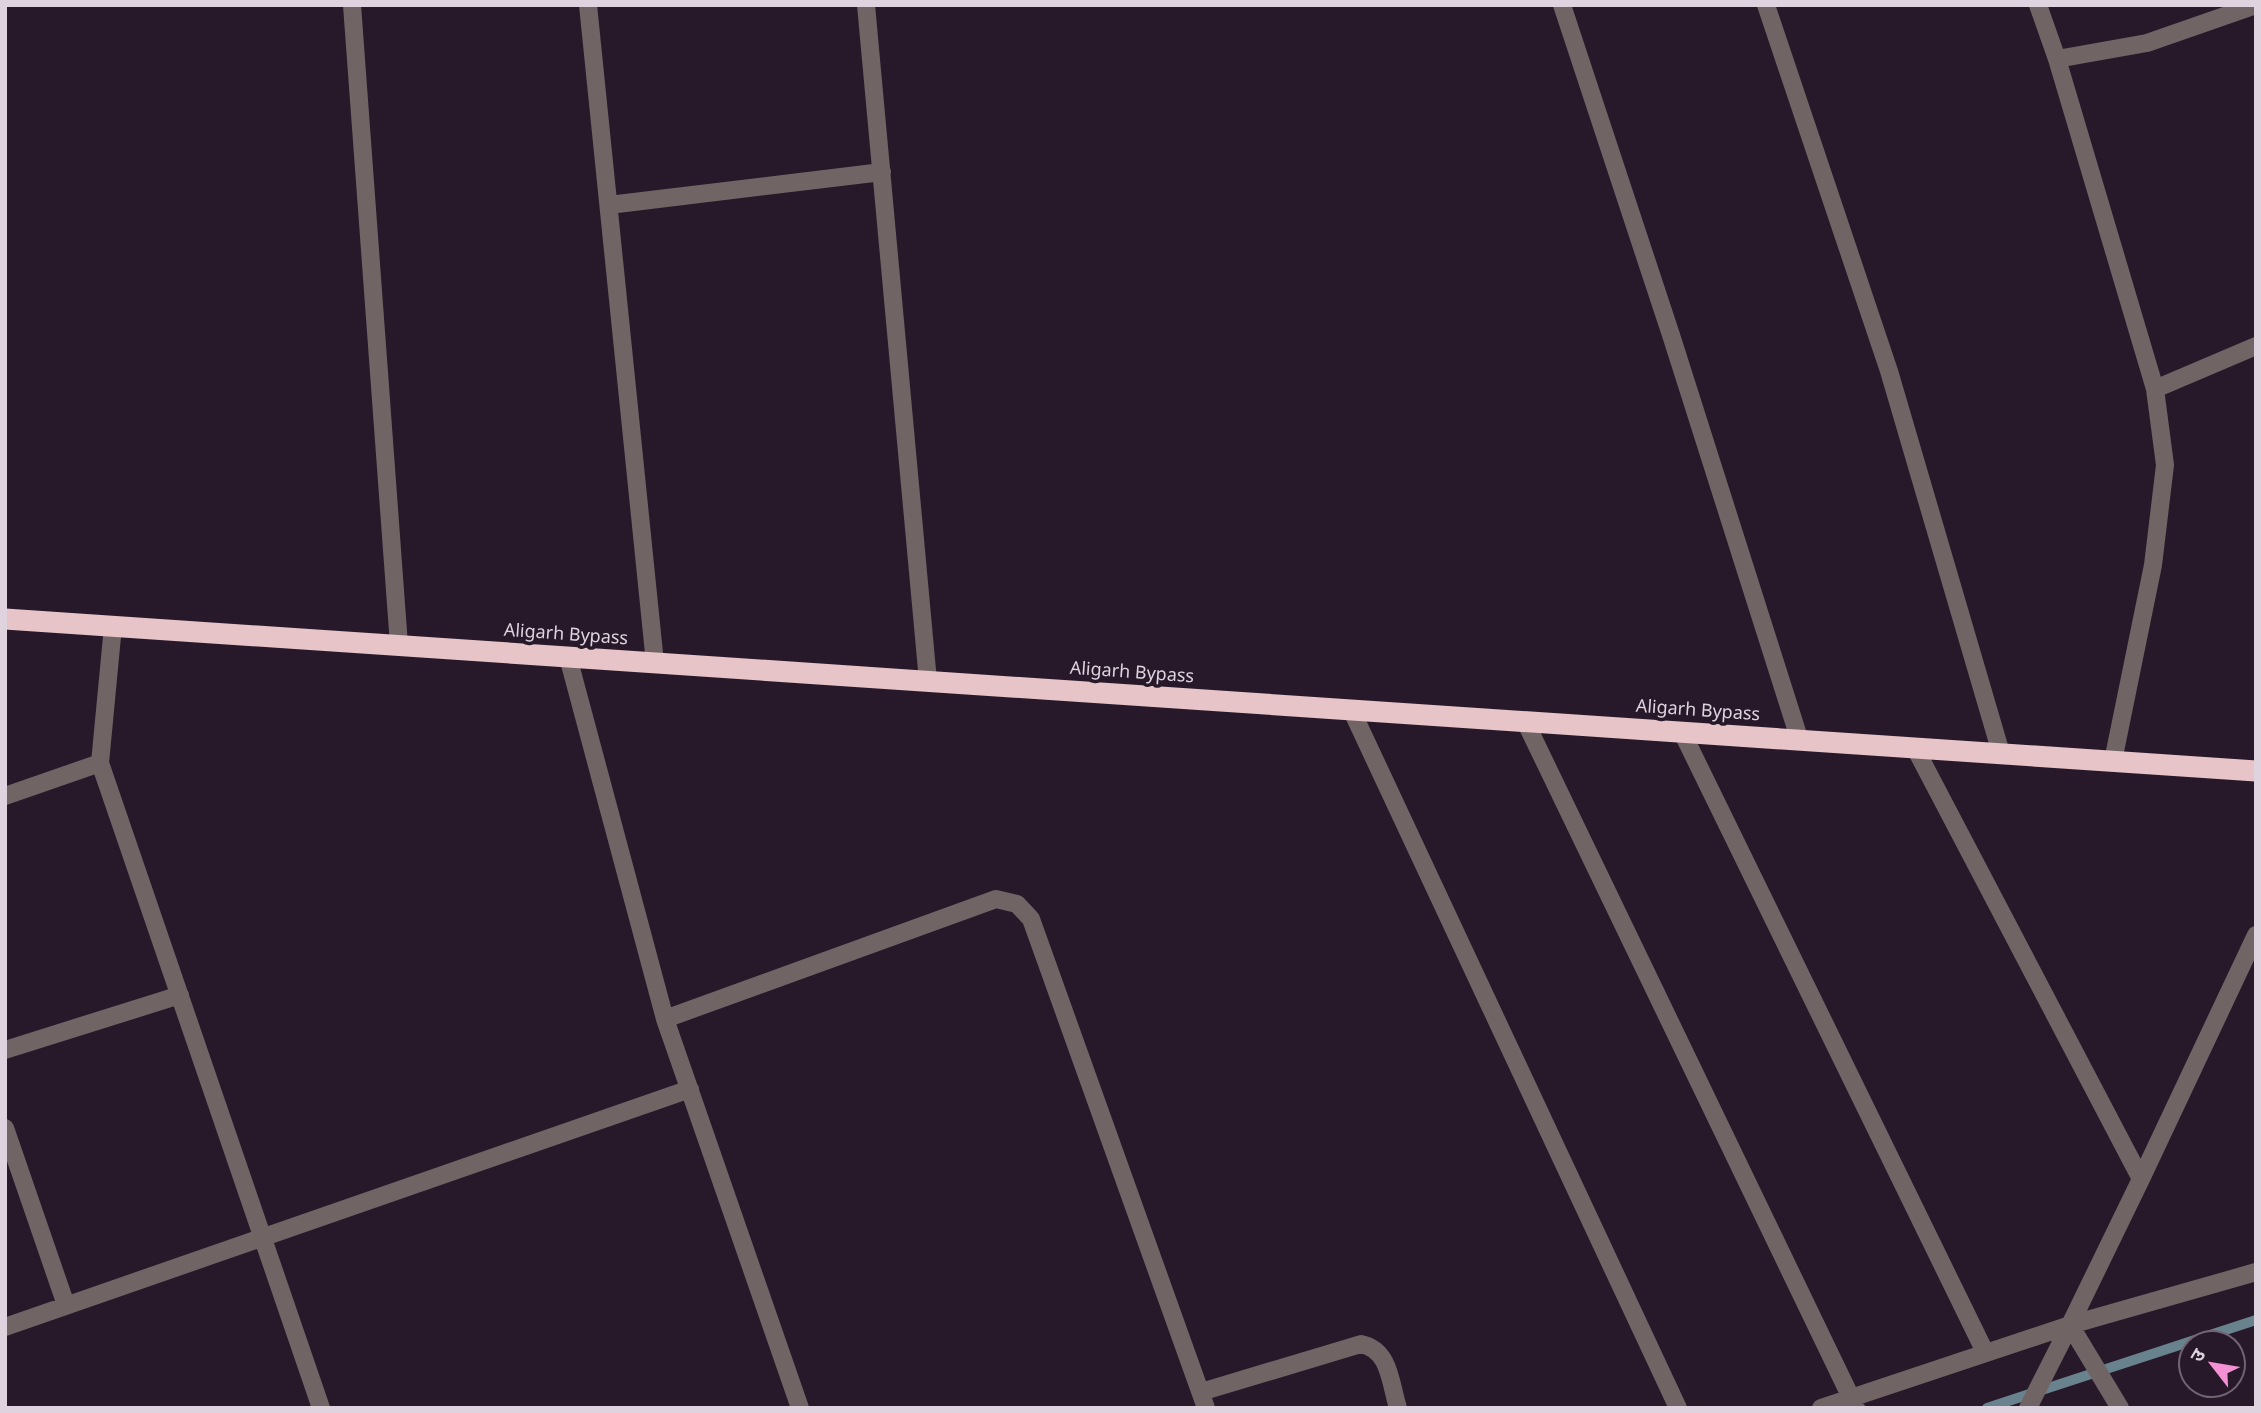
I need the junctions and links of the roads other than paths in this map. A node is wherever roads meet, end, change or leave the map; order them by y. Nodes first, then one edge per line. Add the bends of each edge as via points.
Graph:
1 (352, 5) edge
2 (588, 5) edge
3 (866, 5) edge
4 (1562, 5) edge
5 (1766, 5) edge
6 (2038, 5) edge
7 (2256, 5) edge
8 (2057, 59) junction
9 (881, 172) junction
10 (608, 205) junction
11 (2256, 346) edge
12 (2155, 389) junction
13 (5, 619) edge
14 (113, 626) junction
15 (400, 645) junction
16 (568, 657) junction
17 (655, 663) junction
18 (928, 681) junction
19 (1352, 709) junction
20 (1525, 721) junction
21 (1682, 732) junction
22 (1800, 741) junction
23 (1915, 748) junction
24 (2001, 753) junction
25 (2113, 761) junction
26 (100, 763) junction
27 (2256, 771) edge
28 (5, 796) edge
29 (2256, 935) edge
30 (180, 995) junction
31 (665, 1019) junction
32 (5, 1050) edge
33 (690, 1089) junction
34 (5, 1128) edge
35 (2141, 1179) junction
36 (262, 1237) junction
37 (2256, 1272) edge
38 (66, 1306) junction
39 (2070, 1325) junction
40 (5, 1326) edge
41 (1985, 1352) junction
42 (1203, 1400) edge
43 (1854, 1403) edge
44 (321, 1408) edge
45 (800, 1408) edge
46 (1398, 1408) edge
47 (1678, 1408) edge
48 (1821, 1408) edge
49 (2028, 1408) edge
50 (2120, 1408) edge

1 - 15 street
2 - 10 street
3 - 9 street
4 - 22 street
5 - 24 street via 1889,371
6 - 8 street
7 - 8 street via 2147,43
8 - 12 street
9 - 10 street
9 - 18 street
10 - 17 street
11 - 12 street
12 - 25 street via 2165,465 2153,565
13 - 14 highway, Aligarh Bypass
14 - 15 highway, Aligarh Bypass
14 - 26 street
15 - 16 highway, Aligarh Bypass
16 - 17 highway, Aligarh Bypass
16 - 31 street
17 - 18 highway, Aligarh Bypass
18 - 19 highway, Aligarh Bypass
19 - 20 highway, Aligarh Bypass
19 - 47 street
20 - 21 highway, Aligarh Bypass
20 - 43 street
21 - 22 highway, Aligarh Bypass
21 - 41 street
22 - 23 highway, Aligarh Bypass
23 - 24 highway, Aligarh Bypass
23 - 35 street
24 - 25 highway, Aligarh Bypass
25 - 27 highway, Aligarh Bypass
26 - 28 street
26 - 30 street
29 - 35 street
30 - 32 street
30 - 36 street
31 - 33 street
31 - 42 street via 996,900 1017,904 1031,919
33 - 36 street
33 - 45 street
34 - 38 street
35 - 39 street
36 - 38 street
36 - 44 street
37 - 39 street
38 - 40 street
39 - 41 street
39 - 49 street
39 - 50 street
41 - 43 street
42 - 46 street via 1361,1344 1374,1346 1383,1355
43 - 48 street

